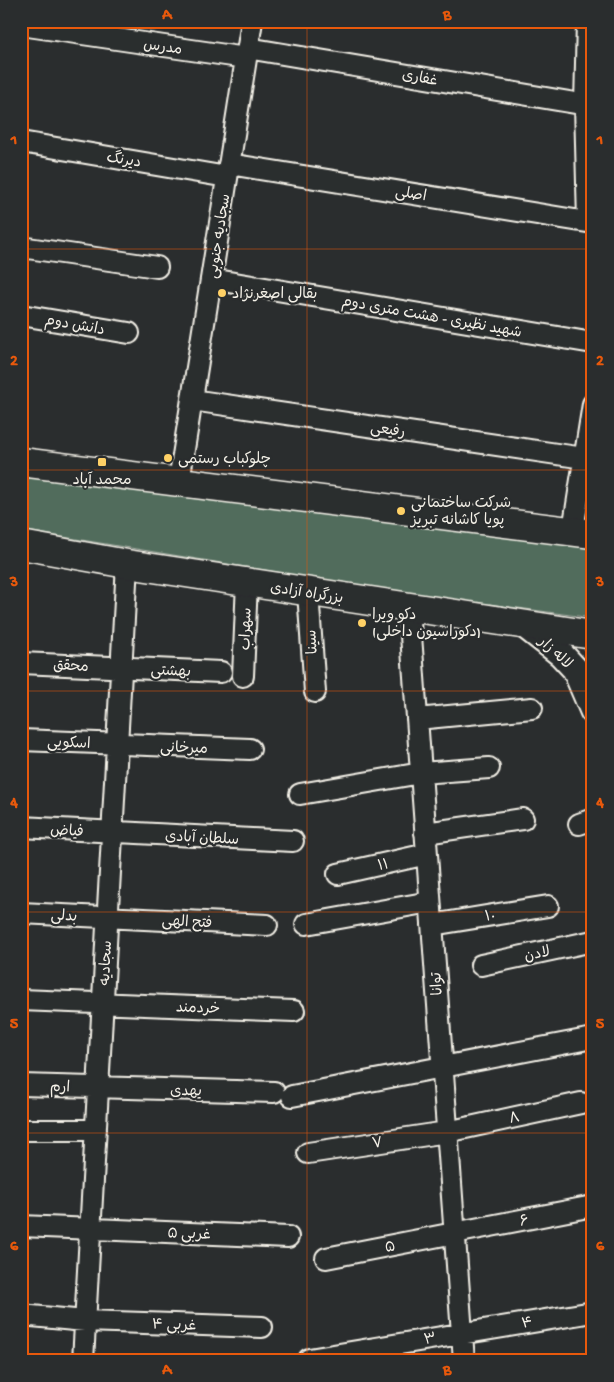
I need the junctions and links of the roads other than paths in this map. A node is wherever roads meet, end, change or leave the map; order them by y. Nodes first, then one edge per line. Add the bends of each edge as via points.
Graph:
1 (252, 21) edge
2 (587, 21) edge
3 (21, 25) edge
4 (247, 53) junction
5 (589, 106) edge
6 (21, 142) edge
7 (228, 170) junction
8 (590, 222) edge
9 (21, 247) edge
10 (157, 267) dead end
11 (211, 279) junction
12 (21, 315) edge
13 (129, 334) dead end
14 (593, 343) edge
15 (192, 400) junction
16 (593, 404) edge
17 (584, 458) junction
18 (21, 462) edge
19 (179, 481) junction
20 (583, 532) edge
21 (21, 545) edge
22 (127, 564) junction
23 (247, 582) junction
24 (308, 592) junction
25 (409, 608) junction
26 (524, 625) junction
27 (593, 635) edge
28 (21, 663) edge
29 (122, 668) junction
30 (221, 672) dead end
31 (243, 676) dead end
32 (314, 692) dead end
33 (532, 708) dead end
34 (593, 711) edge
35 (417, 719) junction
36 (21, 740) edge
37 (117, 744) junction
38 (250, 749) dead end
39 (489, 768) dead end
40 (421, 773) junction
41 (300, 794) dead end
42 (523, 819) dead end
43 (21, 827) edge
44 (112, 832) junction
45 (425, 833) junction
46 (292, 842) dead end
47 (427, 854) junction
48 (338, 874) dead end
49 (430, 902) junction
50 (548, 906) dead end
51 (21, 913) edge
52 (108, 917) junction
53 (306, 924) dead end
54 (267, 925) dead end
55 (432, 925) junction
56 (593, 941) edge
57 (481, 966) dead end
58 (21, 1000) edge
59 (103, 1004) junction
60 (294, 1011) dead end
61 (593, 1038) edge
62 (442, 1067) junction
63 (21, 1086) edge
64 (98, 1088) junction
65 (581, 1103) dead end
66 (21, 1130) edge
67 (96, 1130) junction
68 (447, 1132) junction
69 (308, 1153) dead end
70 (593, 1206) edge
71 (21, 1226) edge
72 (90, 1228) junction
73 (454, 1234) junction
74 (288, 1237) dead end
75 (326, 1258) dead end
76 (593, 1312) edge
77 (21, 1315) edge
78 (85, 1321) junction
79 (262, 1327) dead end
80 (462, 1332) junction
81 (309, 1359) dead end
82 (83, 1361) edge
83 (464, 1361) edge

1 - 4 street, سجادیه جنوبی
2 - 5 street
3 - 4 street, مدرس
4 - 5 street, غفاری
4 - 7 street, سجادیه جنوبی
5 - 8 street
6 - 7 street, دیرنگ
7 - 8 street, اصلی
7 - 11 street, سجادیه جنوبی
9 - 10 street
11 - 14 street, شهید نظیری - هشت متری دوم
11 - 15 street, سجادیه جنوبی
12 - 13 street, دانش دوم
15 - 17 street, رفیعی
15 - 19 street, سجادیه جنوبی
16 - 17 street
17 - 20 street
18 - 19 highway
19 - 20 highway
21 - 22 highway, بزرگراه آزادی
22 - 23 highway, بزرگراه آزادی
22 - 29 street, سجادیه
23 - 24 highway, بزرگراه آزادی
23 - 31 street, سهراب
24 - 25 highway, بزرگراه آزادی
24 - 32 street, سینا
25 - 26 highway, بزرگراه آزادی
25 - 35 street, توانا
26 - 27 highway, بزرگراه آزادی
26 - 34 main road, لاله زار via 562,654 575,669
28 - 29 street, محقق
29 - 30 street, بهشتی
29 - 37 street, سجادیه
33 - 35 street
35 - 40 street, توانا
36 - 37 street, اسکویی
37 - 38 street, میرخانی
37 - 44 street, سجادیه
39 - 40 street
40 - 41 street
40 - 45 street, توانا
42 - 45 street
43 - 44 street, فیاض
44 - 46 street, سلطان آبادی
44 - 52 street, سجادیه
45 - 47 street, توانا
47 - 48 street, ۱۱
47 - 49 street, توانا
49 - 53 street
49 - 55 street, توانا
50 - 55 street, ۱۰
51 - 52 street, بدلی
52 - 54 street, فتح الهی
52 - 59 street, سجادیه
55 - 62 street, توانا
56 - 57 street, لادن
58 - 59 street, خردمند
59 - 60 street, خردمند
59 - 64 street, سجادیه
61 - 62 street, یهدی
62 - 64 street, یهدی via 283,1094
62 - 68 street, توانا
63 - 64 street, ارم
64 - 67 street, سجادیه
65 - 68 street, ۸
66 - 67 street
67 - 72 street, سجادیه
68 - 69 street, ۷
68 - 73 street, توانا
70 - 73 street, ۶
71 - 72 street, ۵ غربی
72 - 74 street, ۵ غربی
72 - 78 street, سجادیه
73 - 75 street, ۵
73 - 80 street, توانا
76 - 80 street, ۴
77 - 78 street, ۴ غربی
78 - 79 street, ۴ غربی
78 - 82 street, سجادیه
80 - 81 street, ۳
80 - 83 street, توانا

